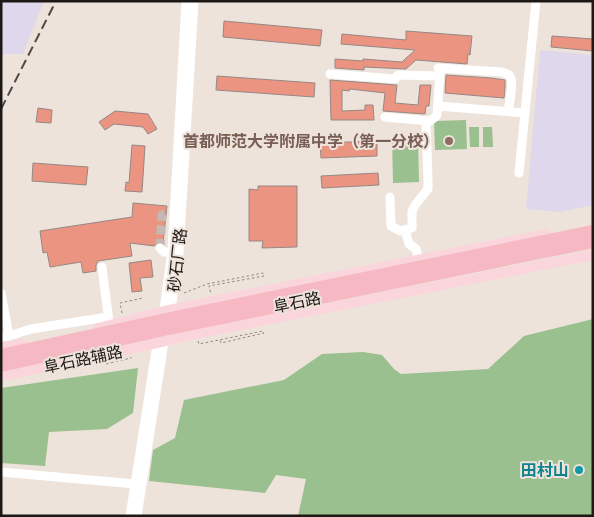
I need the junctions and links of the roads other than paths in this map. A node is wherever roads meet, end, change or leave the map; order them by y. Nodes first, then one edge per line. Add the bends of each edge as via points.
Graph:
1 (186, 1) edge
2 (194, 1) edge
3 (536, 1) edge
4 (439, 71) junction
5 (330, 74) dead end
6 (438, 106) junction
7 (508, 112) junction
8 (525, 112) junction
9 (385, 116) dead end
10 (426, 120) junction
11 (519, 173) dead end
12 (390, 197) dead end
13 (593, 225) edge
14 (405, 230) junction
15 (593, 231) edge
16 (593, 242) edge
17 (160, 248) dead end
18 (172, 252) junction
19 (593, 255) edge
20 (419, 260) junction
21 (102, 267) dead end
22 (1, 293) edge
23 (168, 310) junction
24 (108, 321) junction
25 (5, 336) edge
26 (161, 342) junction
27 (1, 348) edge
28 (1, 355) edge
29 (1, 366) edge
30 (1, 376) edge
31 (1, 472) edge
32 (135, 484) junction
33 (130, 516) edge
34 (137, 516) edge

1 - 18 street, 砂石厂路 via 171,212
2 - 23 street, 砂石厂路 via 179,252
3 - 8 street
4 - 5 street via 398,74 395,79
4 - 6 street
4 - 7 street via 502,72 509,75 512,83
6 - 7 street
6 - 10 street via 437,115 430,121
7 - 8 street
8 - 11 street
9 - 10 street
10 - 14 street via 428,188 412,212 412,228
12 - 14 street via 391,226
13 - 20 main road, 阜石路
14 - 20 street
15 - 28 highway, 阜石路
16 - 29 highway, 阜石路
17 - 18 street via 164,252
18 - 23 street, 砂石厂路
19 - 26 main road, 阜石路
20 - 23 main road, 阜石路
21 - 24 street
22 - 25 street
23 - 24 main road, 阜石路
23 - 26 street, 砂石厂路
24 - 25 street via 31,329
24 - 27 main road, 阜石路 via 78,333
26 - 30 main road, 阜石路辅路
26 - 32 street, 砂石厂路
26 - 34 street, 砂石厂路
31 - 32 street
32 - 33 street, 砂石厂路

